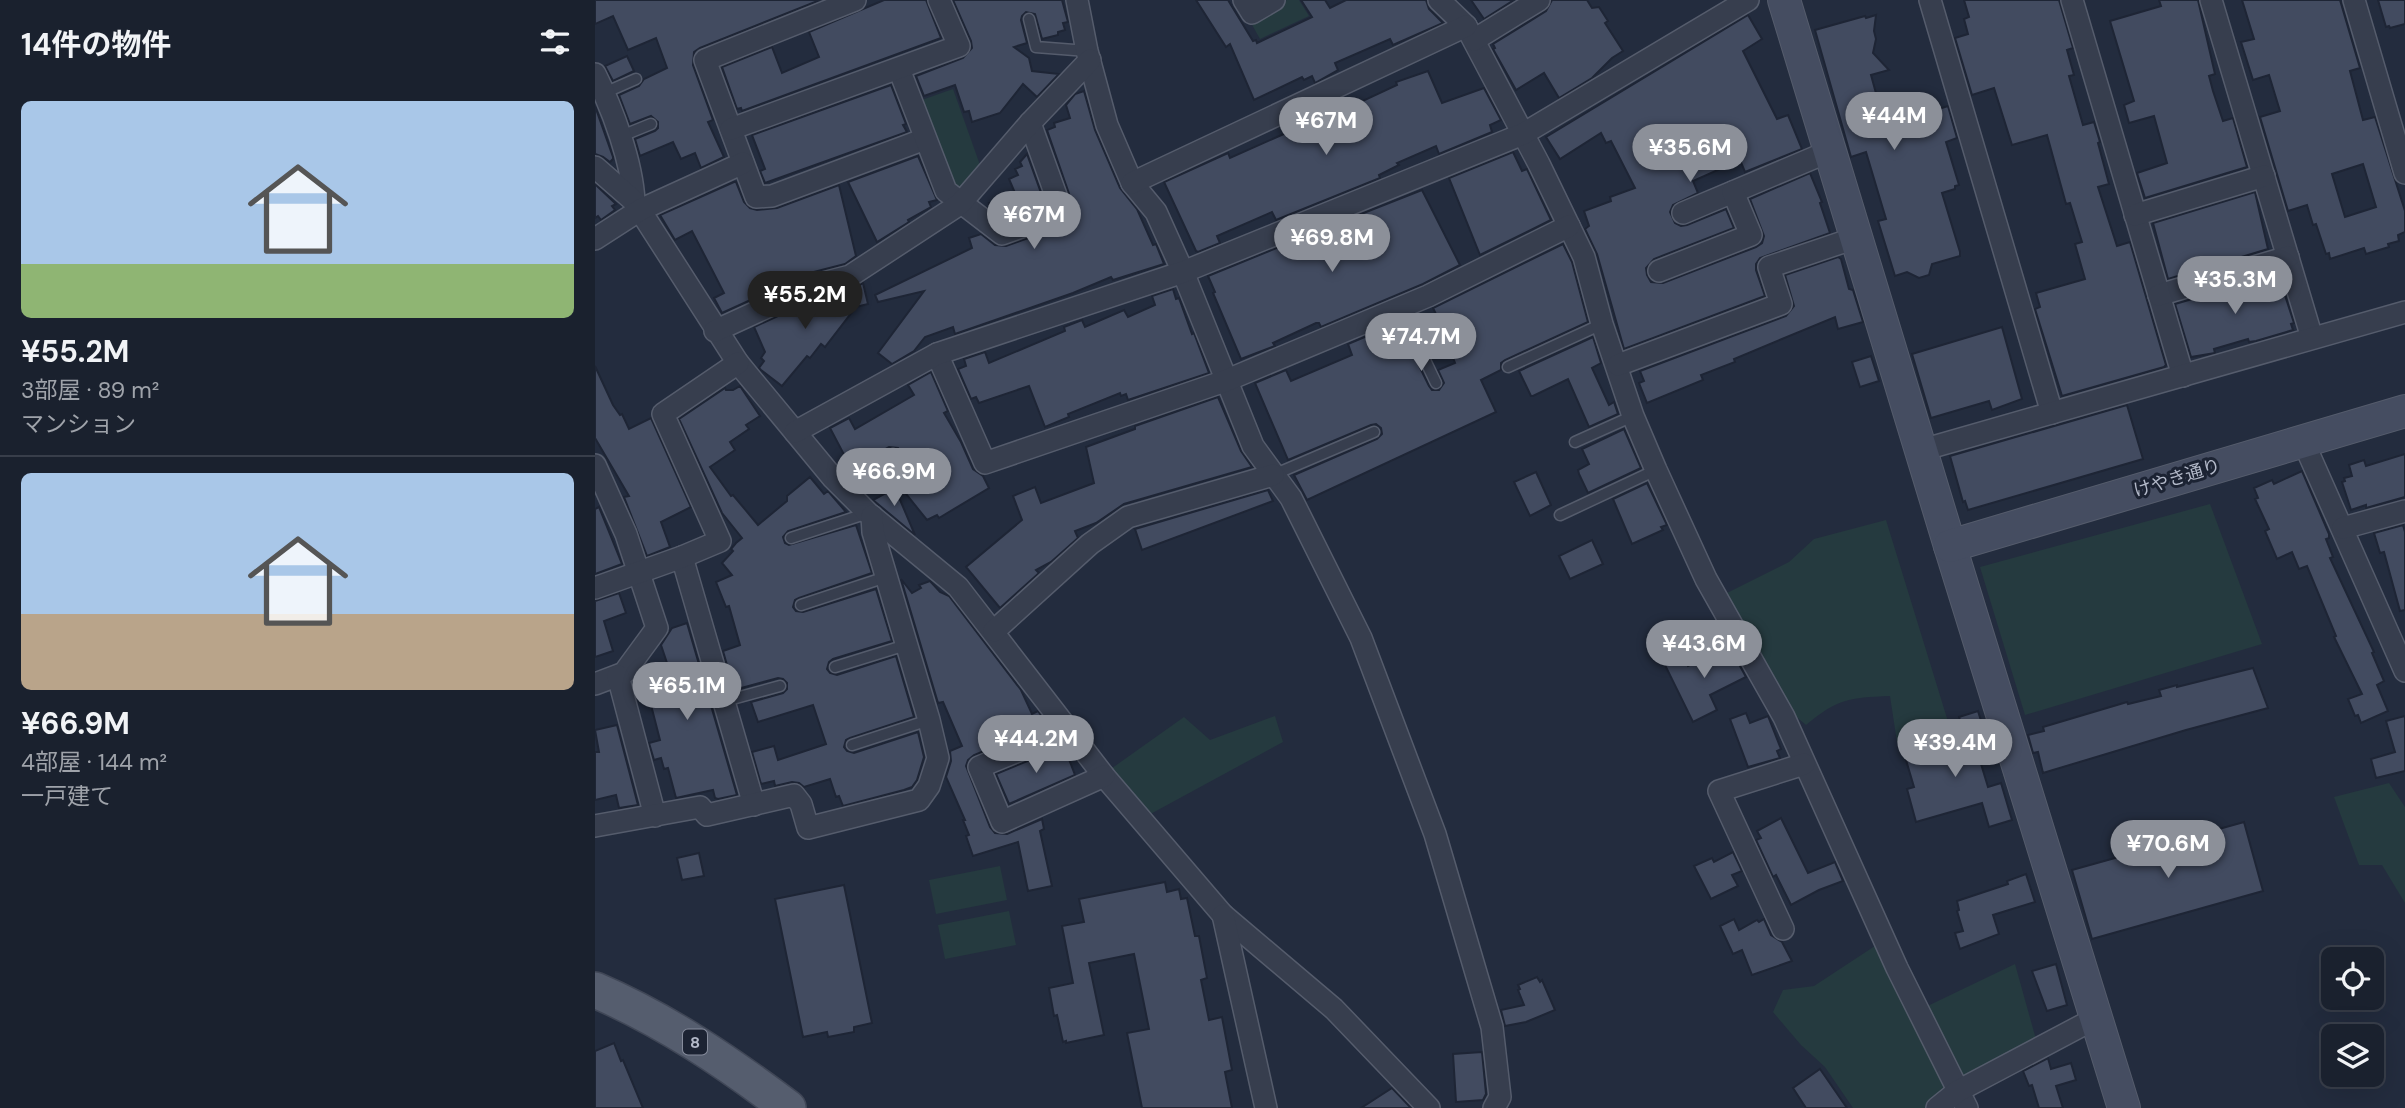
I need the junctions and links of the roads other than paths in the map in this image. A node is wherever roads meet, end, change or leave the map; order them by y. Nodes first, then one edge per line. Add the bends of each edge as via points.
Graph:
1 (939, 0) edge
2 (1077, 0) edge
3 (1244, 0) edge
4 (1274, 0) edge
5 (1439, 0) edge
6 (1463, 0) edge
7 (1539, 0) edge
8 (1748, 0) edge
9 (1784, 0) edge
10 (1930, 0) edge
11 (2072, 0) edge
12 (2211, 0) edge
13 (2354, 0) edge
14 (844, 2) edge
15 (1029, 19) dead end
16 (1470, 33) junction
17 (1089, 55) junction
18 (899, 69) junction
19 (636, 79) dead end
20 (600, 84) edge
21 (1030, 123) junction
22 (651, 124) dead end
23 (731, 129) junction
24 (1523, 134) junction
25 (619, 137) junction
26 (925, 139) junction
27 (1830, 151) junction
28 (743, 163) junction
29 (595, 167) edge
30 (2405, 173) edge
31 (2264, 176) junction
32 (1132, 183) junction
33 (1734, 192) junction
34 (960, 204) junction
35 (636, 206) junction
36 (1683, 213) dead end
37 (2135, 215) junction
38 (1569, 226) junction
39 (1858, 237) junction
40 (595, 239) edge
41 (2288, 257) junction
42 (1659, 271) dead end
43 (1183, 272) junction
44 (2159, 295) junction
45 (1400, 308) junction
46 (2405, 312) edge
47 (1602, 324) junction
48 (715, 331) junction
49 (2312, 338) junction
50 (937, 354) junction
51 (738, 363) junction
52 (1618, 365) junction
53 (1508, 367) dead end
54 (2183, 376) junction
55 (1225, 381) junction
56 (1436, 383) dead end
57 (2405, 411) edge
58 (2052, 413) junction
59 (1633, 416) junction
60 (795, 432) junction
61 (1374, 432) dead end
62 (2303, 440) junction
63 (1575, 442) dead end
64 (1922, 450) junction
65 (893, 454) dead end
66 (595, 465) edge
67 (1656, 470) junction
68 (1273, 475) junction
69 (839, 484) junction
70 (2405, 510) edge
71 (870, 515) junction
72 (1560, 515) dead end
73 (2343, 528) junction
74 (791, 538) dead end
75 (1950, 546) junction
76 (682, 557) junction
77 (639, 573) junction
78 (886, 578) junction
79 (595, 588) edge
80 (801, 606) dead end
81 (994, 631) junction
82 (906, 645) junction
83 (835, 667) dead end
84 (2405, 671) edge
85 (618, 676) junction
86 (595, 684) edge
87 (780, 686) dead end
88 (725, 701) junction
89 (929, 720) junction
90 (1069, 730) junction
91 (852, 745) dead end
92 (1804, 764) junction
93 (1104, 776) junction
94 (754, 805) junction
95 (655, 816) junction
96 (595, 826) edge
97 (1223, 915) junction
98 (1783, 929) dead end
99 (595, 990) edge
100 (2096, 1018) junction
101 (1962, 1100) edge
102 (788, 1108) edge
103 (1266, 1108) edge
104 (1430, 1108) edge
105 (1494, 1108) edge
106 (1937, 1108) edge
107 (2124, 1108) edge

1 - 18 street via 958,47
2 - 17 street
3 - 4 street via 1252,13
5 - 16 street
6 - 16 street
7 - 16 street
8 - 24 street
9 - 27 street
10 - 58 street
11 - 37 street
12 - 31 street
13 - 30 street
14 - 23 street via 705,60
15 - 17 lane via 1035,47
16 - 24 street
16 - 32 street
17 - 21 street
17 - 32 street via 1107,125
18 - 23 street
18 - 26 street
19 - 20 lane
20 - 25 street
21 - 34 street
21 - 34 street via 1062,212 1002,234
22 - 25 lane
23 - 28 street
24 - 38 street
24 - 43 street
25 - 35 street
26 - 28 street via 772,196 756,197
26 - 34 street via 946,191
27 - 33 street
27 - 39 street
28 - 35 street
29 - 35 street
31 - 37 street
31 - 41 street
32 - 43 street via 1156,212
33 - 36 street
33 - 42 street via 1751,235
34 - 48 street via 850,276 815,285
35 - 40 street
35 - 48 street
37 - 44 street
38 - 45 street
38 - 47 street via 1584,257
39 - 52 street via 1769,267 1781,304
39 - 64 street
41 - 44 street
41 - 49 street
43 - 50 street
43 - 55 street
44 - 54 street
45 - 55 street
45 - 56 lane
46 - 49 street
47 - 52 street
47 - 53 lane
48 - 51 street
49 - 54 street
50 - 55 street via 985,463
50 - 60 street
51 - 60 street
51 - 76 street via 663,414 720,541
52 - 59 street
54 - 58 street
55 - 68 street via 1253,446
57 - 62 street, けやき通り
58 - 64 street
59 - 63 lane
59 - 67 street
60 - 69 street
61 - 68 lane
62 - 73 street
62 - 75 street, けやき通り
64 - 75 street
65 - 69 lane
66 - 77 street
67 - 72 lane
67 - 92 street via 1706,579 1784,717
68 - 81 street via 1128,517 1090,544
68 - 105 street via 1291,498 1361,638 1435,834 1492,1027 1500,1097
69 - 71 street
70 - 73 street
71 - 74 lane
71 - 78 street
71 - 81 street via 958,587
73 - 84 street
75 - 100 street
76 - 77 street
76 - 88 street
77 - 79 street
77 - 85 street via 657,628
78 - 80 lane
78 - 82 street
81 - 90 street
82 - 83 lane
82 - 89 street
85 - 86 street
85 - 95 street
87 - 88 lane
88 - 94 street
89 - 91 lane
89 - 94 street via 938,758 919,800 808,828 794,795
90 - 93 street
90 - 93 street via 979,768 1002,822
92 - 98 street via 1719,791
92 - 101 street
93 - 97 street
94 - 95 street via 707,815 700,807
95 - 96 street
97 - 103 street
97 - 104 street via 1334,1009
99 - 102 main road, 8 via 674,1028
100 - 101 street
100 - 107 street
101 - 106 street

